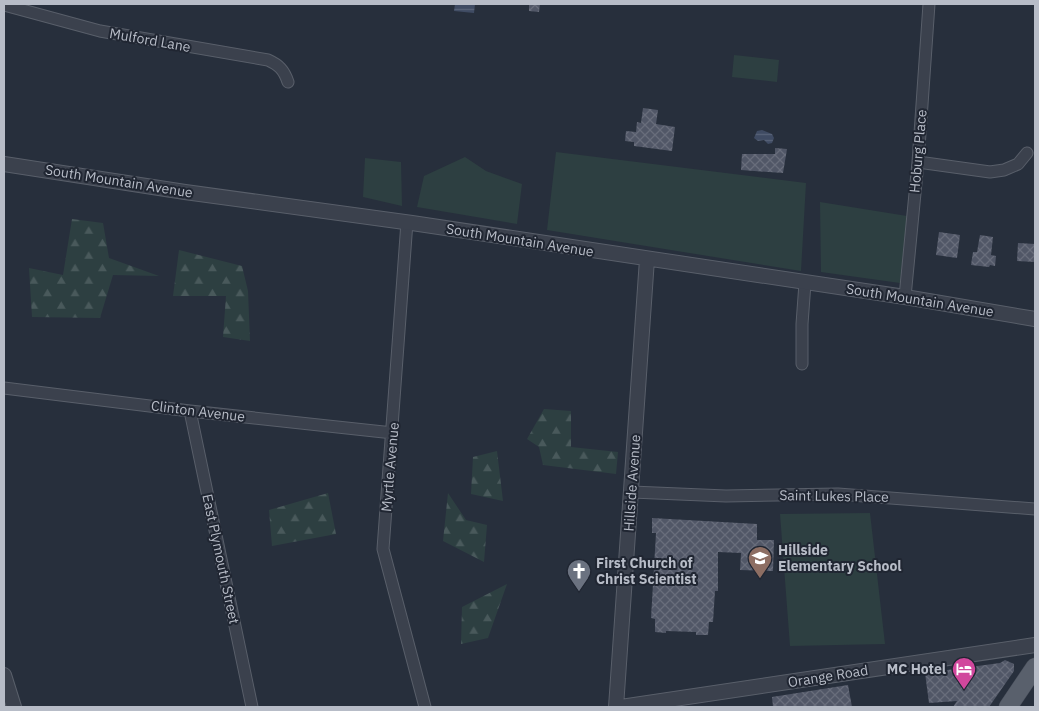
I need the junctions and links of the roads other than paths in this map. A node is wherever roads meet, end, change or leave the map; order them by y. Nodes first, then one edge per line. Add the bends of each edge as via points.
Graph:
1 (929, 4) edge
2 (4, 5) edge
3 (288, 82) dead end
4 (1027, 153) dead end
5 (918, 162) junction
6 (4, 164) edge
7 (407, 222) junction
8 (647, 259) junction
9 (806, 283) junction
10 (905, 297) junction
11 (1035, 319) edge
12 (802, 364) dead end
13 (4, 388) edge
14 (190, 411) junction
15 (393, 433) junction
16 (632, 492) junction
17 (1035, 509) edge
18 (1035, 645) edge
19 (1035, 667) edge
20 (4, 675) edge
21 (14, 707) edge
22 (252, 707) edge
23 (425, 707) edge
24 (616, 707) edge
25 (621, 707) edge
26 (1008, 707) edge

1 - 5 street, Hoburg Place
2 - 3 street, Mulford Lane via 100,31 268,60 278,65
4 - 5 street via 1018,164 990,172
5 - 10 street, Hoburg Place
6 - 7 street, South Mountain Avenue
7 - 8 street, South Mountain Avenue
7 - 15 street, Myrtle Avenue
8 - 9 street, South Mountain Avenue
8 - 16 street, Hillside Avenue
9 - 10 street, South Mountain Avenue
9 - 12 street
10 - 11 street, South Mountain Avenue
13 - 14 street, Clinton Avenue
14 - 15 street, Clinton Avenue
14 - 22 street, East Plymouth Street
15 - 23 street, Myrtle Avenue via 383,549
16 - 17 street, Saint Lukes Place via 726,496 838,494
16 - 24 street, Hillside Avenue
18 - 25 street, Orange Road
19 - 26 main road
20 - 21 street

